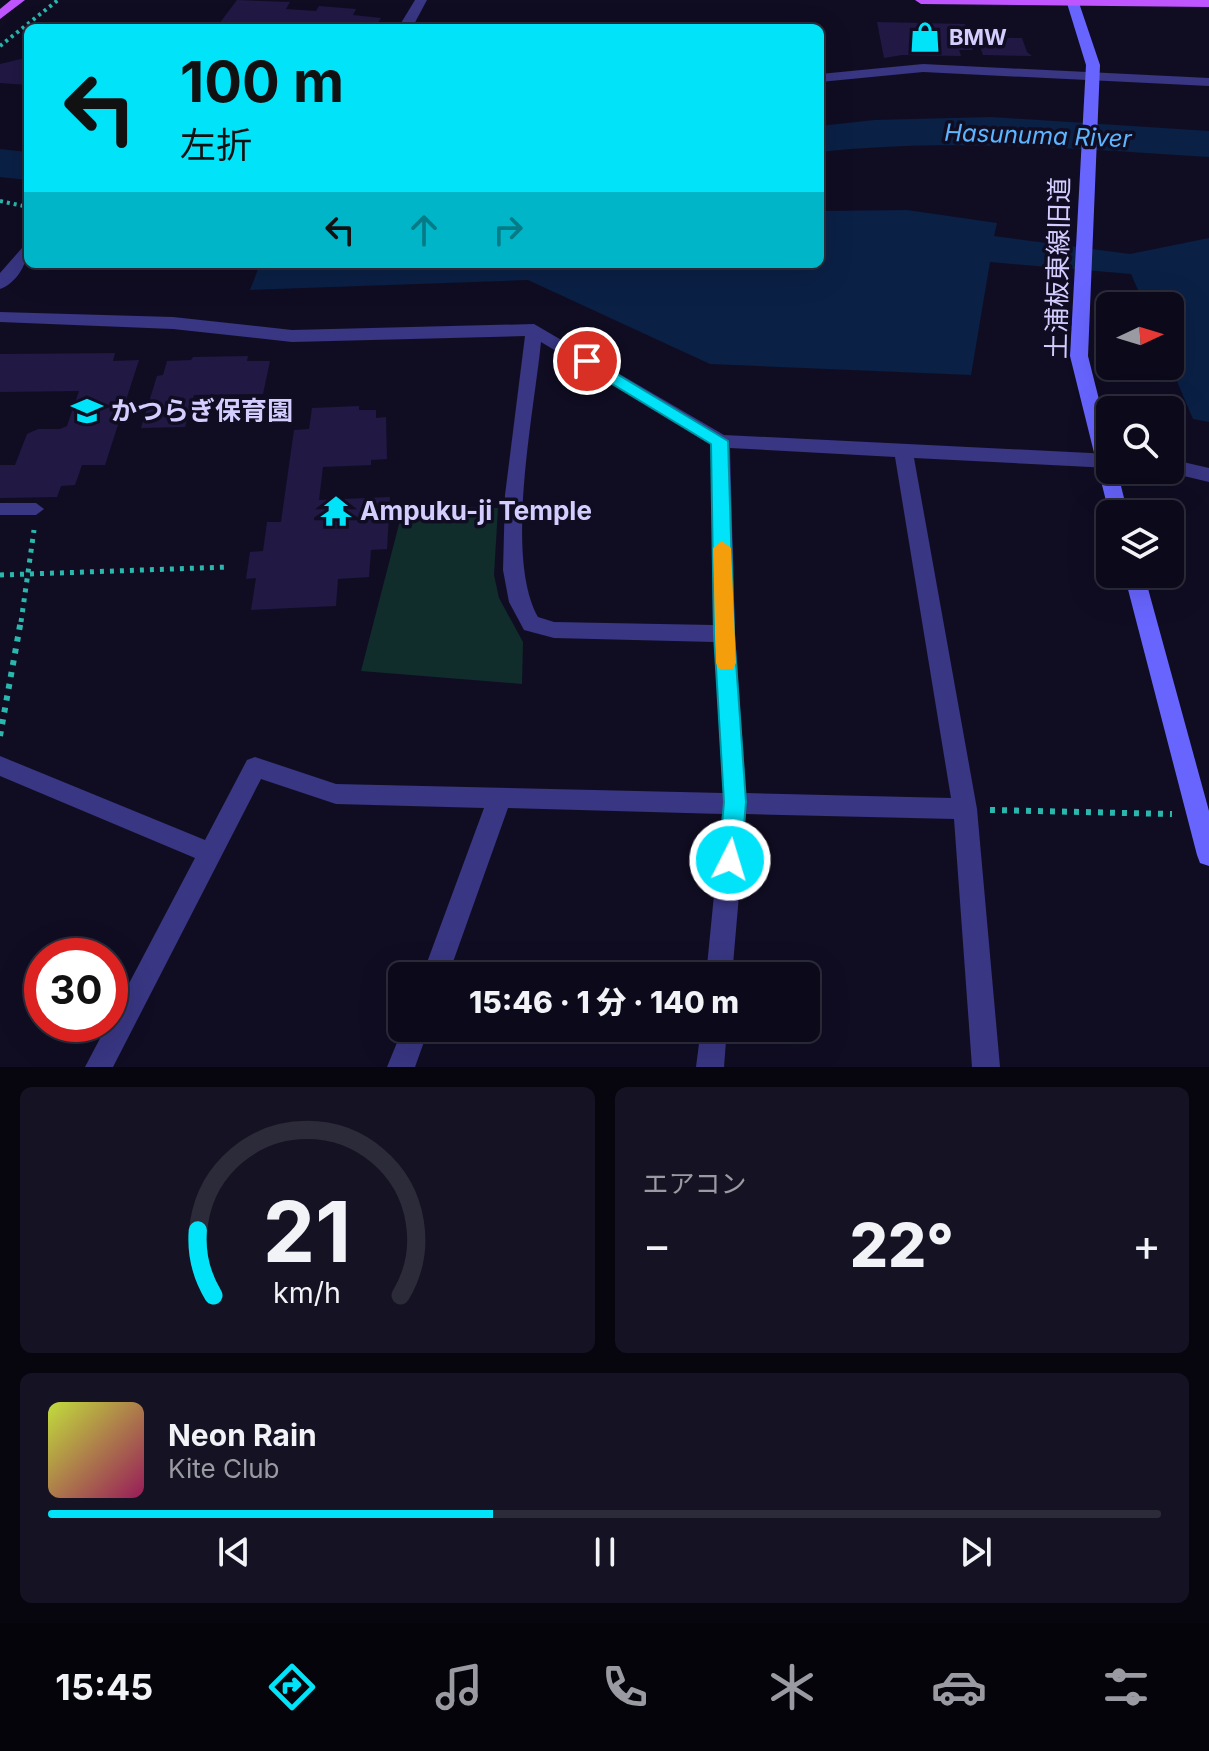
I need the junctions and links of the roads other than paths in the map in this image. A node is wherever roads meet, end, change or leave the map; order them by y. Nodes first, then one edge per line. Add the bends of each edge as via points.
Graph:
1 (19, 0) edge
2 (421, 0) edge
3 (921, 0) edge
4 (1072, 1) edge
5 (1209, 3) edge
6 (0, 15) edge
7 (407, 24) edge
8 (1093, 74) junction
9 (824, 78) edge
10 (1209, 82) edge
11 (24, 256) edge
12 (0, 284) edge
13 (0, 317) edge
14 (534, 330) junction
15 (1096, 420) edge
16 (720, 441) junction
17 (904, 453) junction
18 (1096, 461) edge
19 (1184, 469) edge
20 (1209, 475) edge
21 (0, 509) edge
22 (36, 509) road end
23 (1138, 588) edge
24 (724, 634) junction
25 (0, 766) edge
26 (500, 797) junction
27 (735, 802) junction
28 (965, 809) junction
29 (209, 853) junction
30 (1209, 855) edge
31 (440, 962) edge
32 (720, 962) edge
33 (411, 1042) edge
34 (713, 1042) edge
35 (99, 1067) edge
36 (401, 1067) edge
37 (710, 1067) edge
38 (986, 1067) edge

1 - 6 main road
2 - 7 street
3 - 4 main road
4 - 5 main road
4 - 8 street via 1092,56
8 - 9 street via 923,68
8 - 10 street
8 - 15 street, 土浦板東線旧道 via 1079,356
11 - 12 street
13 - 14 street via 173,323 292,336
14 - 16 street
14 - 24 street via 515,495 513,570 519,602 531,624 554,630
16 - 17 street
16 - 24 street
17 - 18 street
17 - 28 street
19 - 20 street
21 - 22 lane
23 - 30 street
24 - 27 street
25 - 29 street
26 - 27 street
26 - 29 street via 336,794 255,767
26 - 31 street
27 - 28 street
27 - 32 street
28 - 38 street
29 - 35 street
33 - 36 street
34 - 37 street

